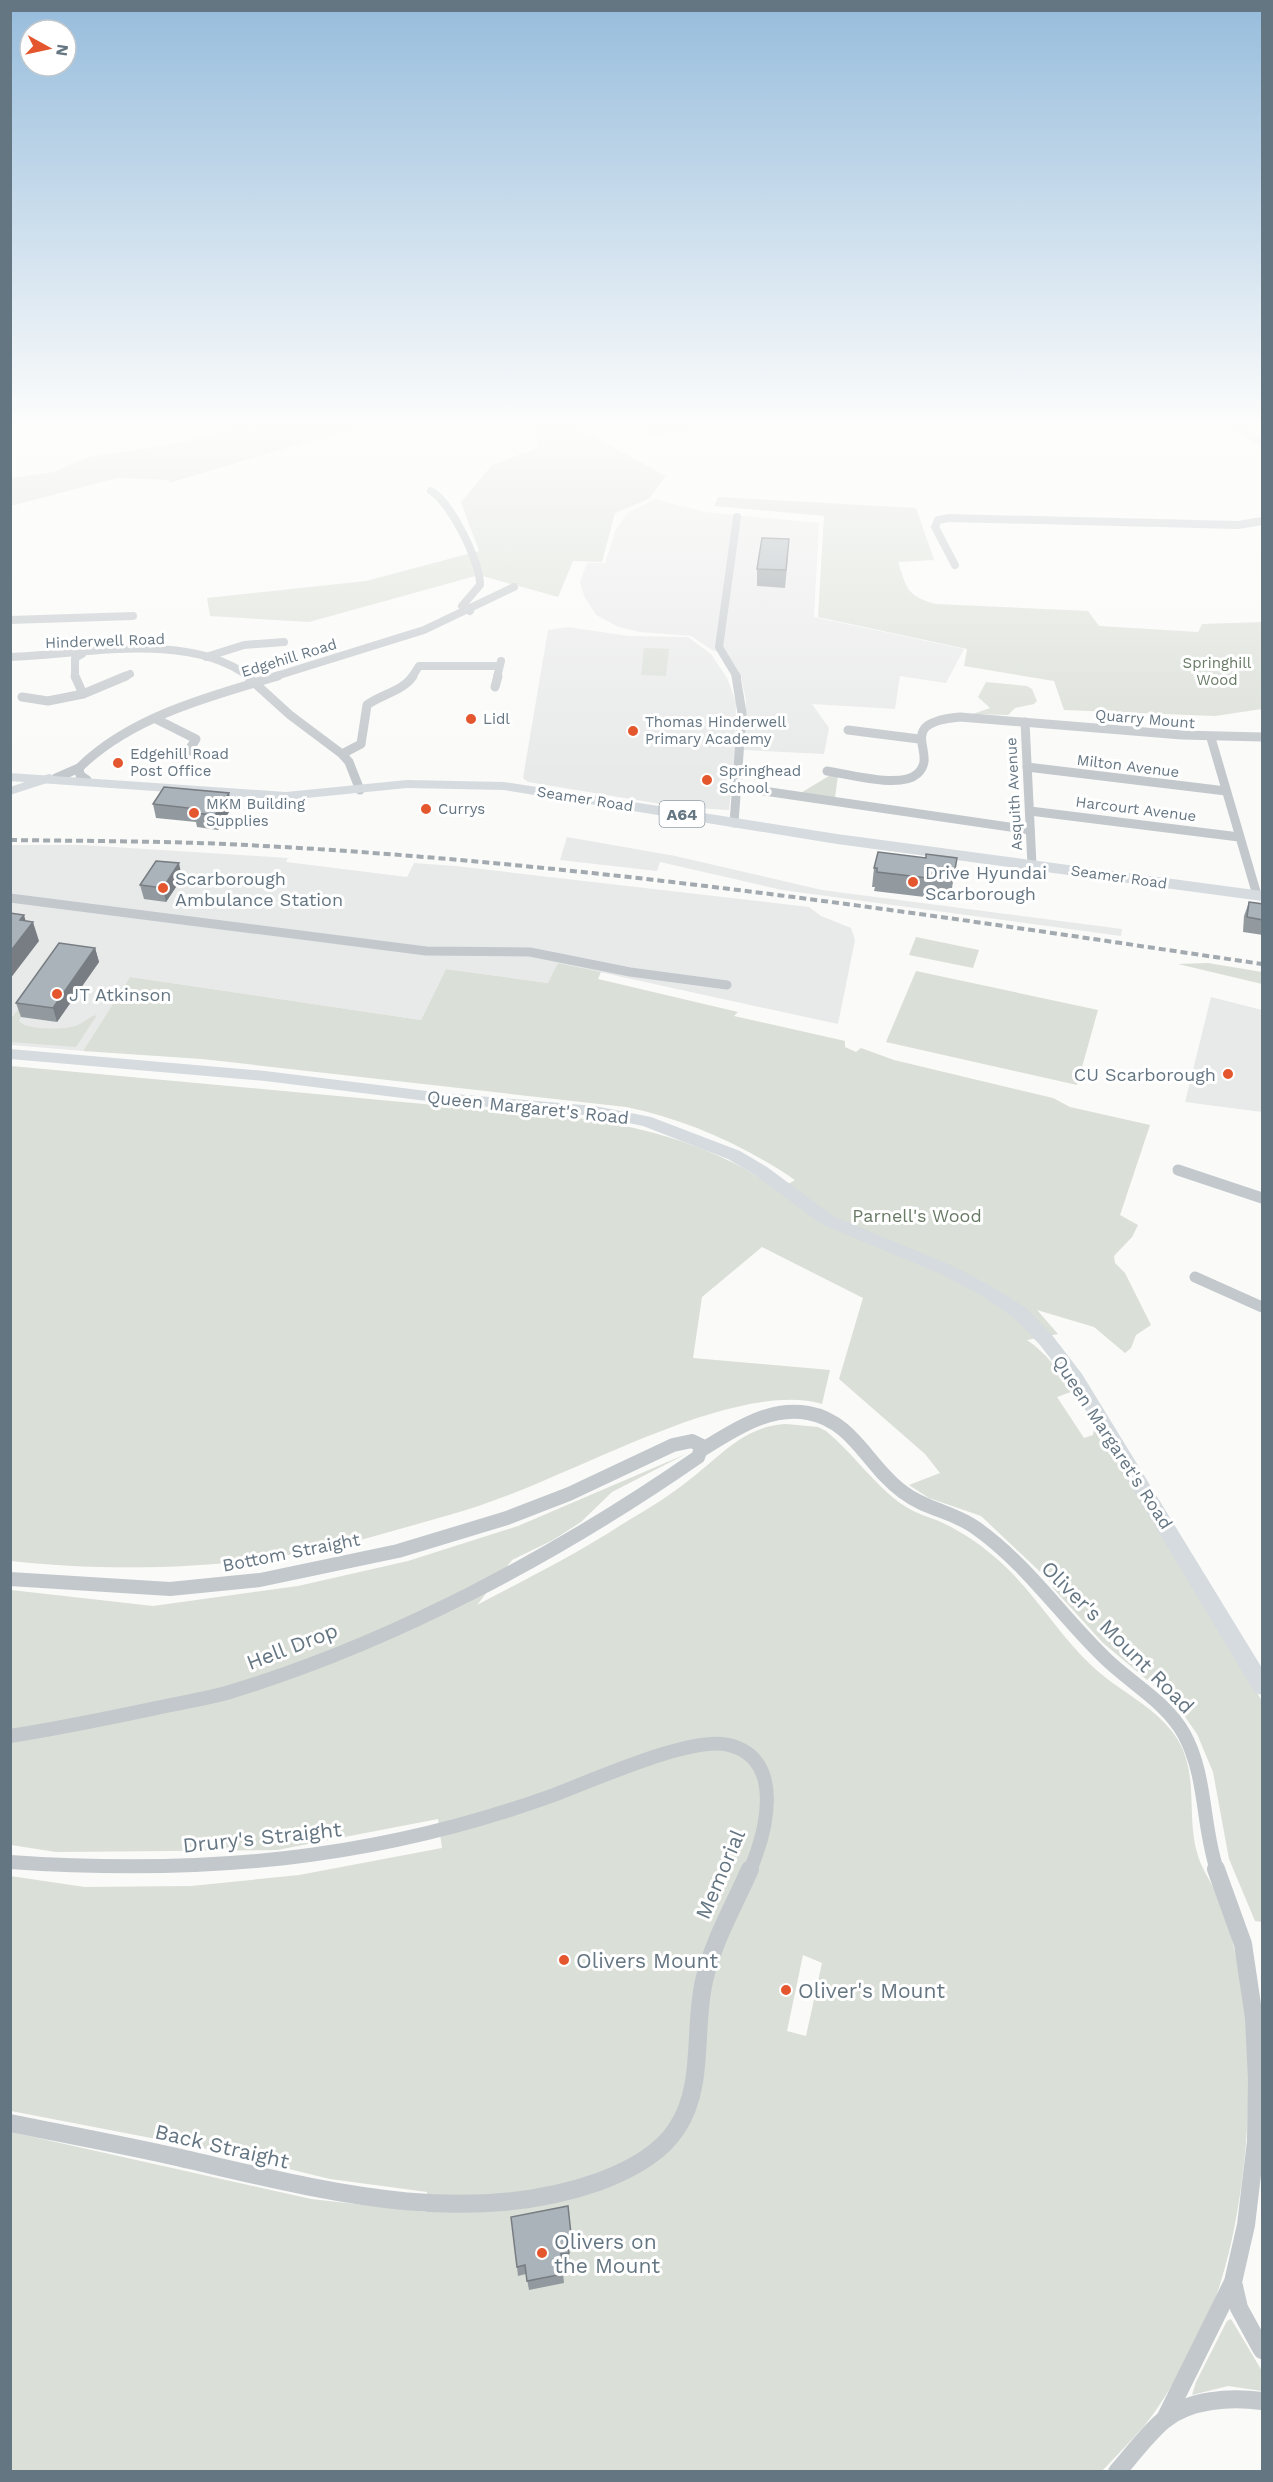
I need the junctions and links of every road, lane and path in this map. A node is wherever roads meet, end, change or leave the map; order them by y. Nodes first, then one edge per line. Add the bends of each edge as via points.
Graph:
1 (467, 543) edge
2 (733, 543) edge
3 (943, 543) edge
4 (955, 565) dead end
5 (514, 587) dead end
6 (470, 611) junction
7 (133, 616) dead end
8 (10, 620) edge
9 (284, 642) dead end
10 (82, 654) junction
11 (10, 657) edge
12 (206, 657) junction
13 (129, 674) dead end
14 (255, 682) junction
15 (495, 687) dead end
16 (83, 694) junction
17 (22, 697) dead end
18 (156, 719) junction
19 (1025, 722) junction
20 (848, 730) dead end
21 (1263, 737) edge
22 (1211, 738) junction
23 (919, 739) junction
24 (187, 753) dead end
25 (342, 753) junction
26 (1027, 766) junction
27 (827, 771) dead end
28 (83, 774) junction
29 (10, 777) edge
30 (52, 778) junction
31 (736, 787) junction
32 (360, 790) junction
33 (10, 791) edge
34 (1226, 792) junction
35 (1030, 811) junction
36 (734, 823) junction
37 (1030, 830) junction
38 (1239, 837) junction
39 (1032, 865) junction
40 (1260, 896) edge
41 (10, 898) edge
42 (727, 985) dead end
43 (10, 1054) edge
44 (1178, 1170) dead end
45 (1263, 1198) edge
46 (1195, 1277) dead end
47 (1263, 1307) edge
48 (703, 1449) junction
49 (569, 1540) joint
50 (10, 1579) edge
51 (1263, 1686) edge
52 (10, 1736) edge
53 (445, 1828) joint
54 (10, 1862) edge
55 (10, 2123) edge
56 (425, 2203) joint
57 (1232, 2284) junction
58 (1263, 2350) edge
59 (1263, 2401) edge
60 (1165, 2419) junction
61 (1117, 2472) edge

1 - 6 street via 481,570 480,585 463,602 462,606
2 - 31 street via 719,647 722,660 740,687
3 - 4 street
5 - 6 street, Edgehill Road
6 - 14 street, Edgehill Road via 410,635
7 - 8 street
9 - 12 street via 235,646
10 - 11 street, Hinderwell Road
10 - 12 street, Hinderwell Road via 145,651
10 - 16 street via 75,658 72,667
12 - 14 street, Hinderwell Road via 237,669
13 - 16 street
14 - 18 street, Edgehill Road
14 - 25 street, Hinderwell Road via 284,710
15 - 25 street via 500,663 419,666 406,686 368,705 361,744
16 - 17 street via 48,701
18 - 24 street via 196,739
18 - 28 street, Edgehill Road via 89,756
19 - 22 street, Quarry Mount
19 - 23 street, Quarry Mount via 947,718 921,730
19 - 26 street, Asquith Avenue
20 - 23 street
21 - 22 street, Quarry Mount
22 - 34 street
23 - 27 street via 922,766 917,775 905,780
25 - 32 street, Hinderwell Road
26 - 34 street, Milton Avenue
26 - 35 street, Asquith Avenue
28 - 30 highway, Seamer Road / A64
28 - 32 highway, Seamer Road / A64 via 274,796
29 - 30 highway, Seamer Road / A64
30 - 33 main road
31 - 36 street
31 - 37 street
32 - 36 highway, Seamer Road / A64 via 436,783 504,786
34 - 38 street
35 - 37 street, Asquith Avenue
35 - 38 street, Harcourt Avenue
36 - 39 highway, Seamer Road / A64
37 - 39 street, Asquith Avenue
38 - 40 street
39 - 40 highway, Seamer Road / A64
41 - 42 street via 426,951 530,952 630,972
43 - 51 main road, Queen Margaret's Road via 595,1111 646,1120 734,1155 827,1220 949,1271 1020,1313 1076,1379
44 - 45 street
46 - 47 street
48 - 49 street, Oliver's Mount Road via 698,1457
48 - 50 street, Bottom Straight via 699,1443 681,1442 507,1518 398,1551 260,1580 170,1589
48 - 57 street, Oliver's Mount Road via 747,1421 763,1416 793,1412 826,1418 851,1438 900,1491 975,1527 1009,1557 1109,1662 1170,1712 1184,1734 1195,1763 1211,1851 1244,1945 1256,2023 1254,2161
49 - 52 street, Hell Drop via 446,1605 302,1667 231,1692
53 - 54 street, Drury's Straight via 333,1852 217,1867 93,1868
53 - 56 street, Memorial via 540,1800 700,1744 717,1743 742,1750 758,1767 767,1790 762,1835 708,1963 697,2022 692,2093 676,2130 630,2168 586,2186 500,2205
55 - 56 street, Back Straight via 313,2190
57 - 58 street, Oliver's Mount Road via 1243,2318
57 - 60 street
59 - 60 street via 1234,2397 1203,2402
60 - 61 street

